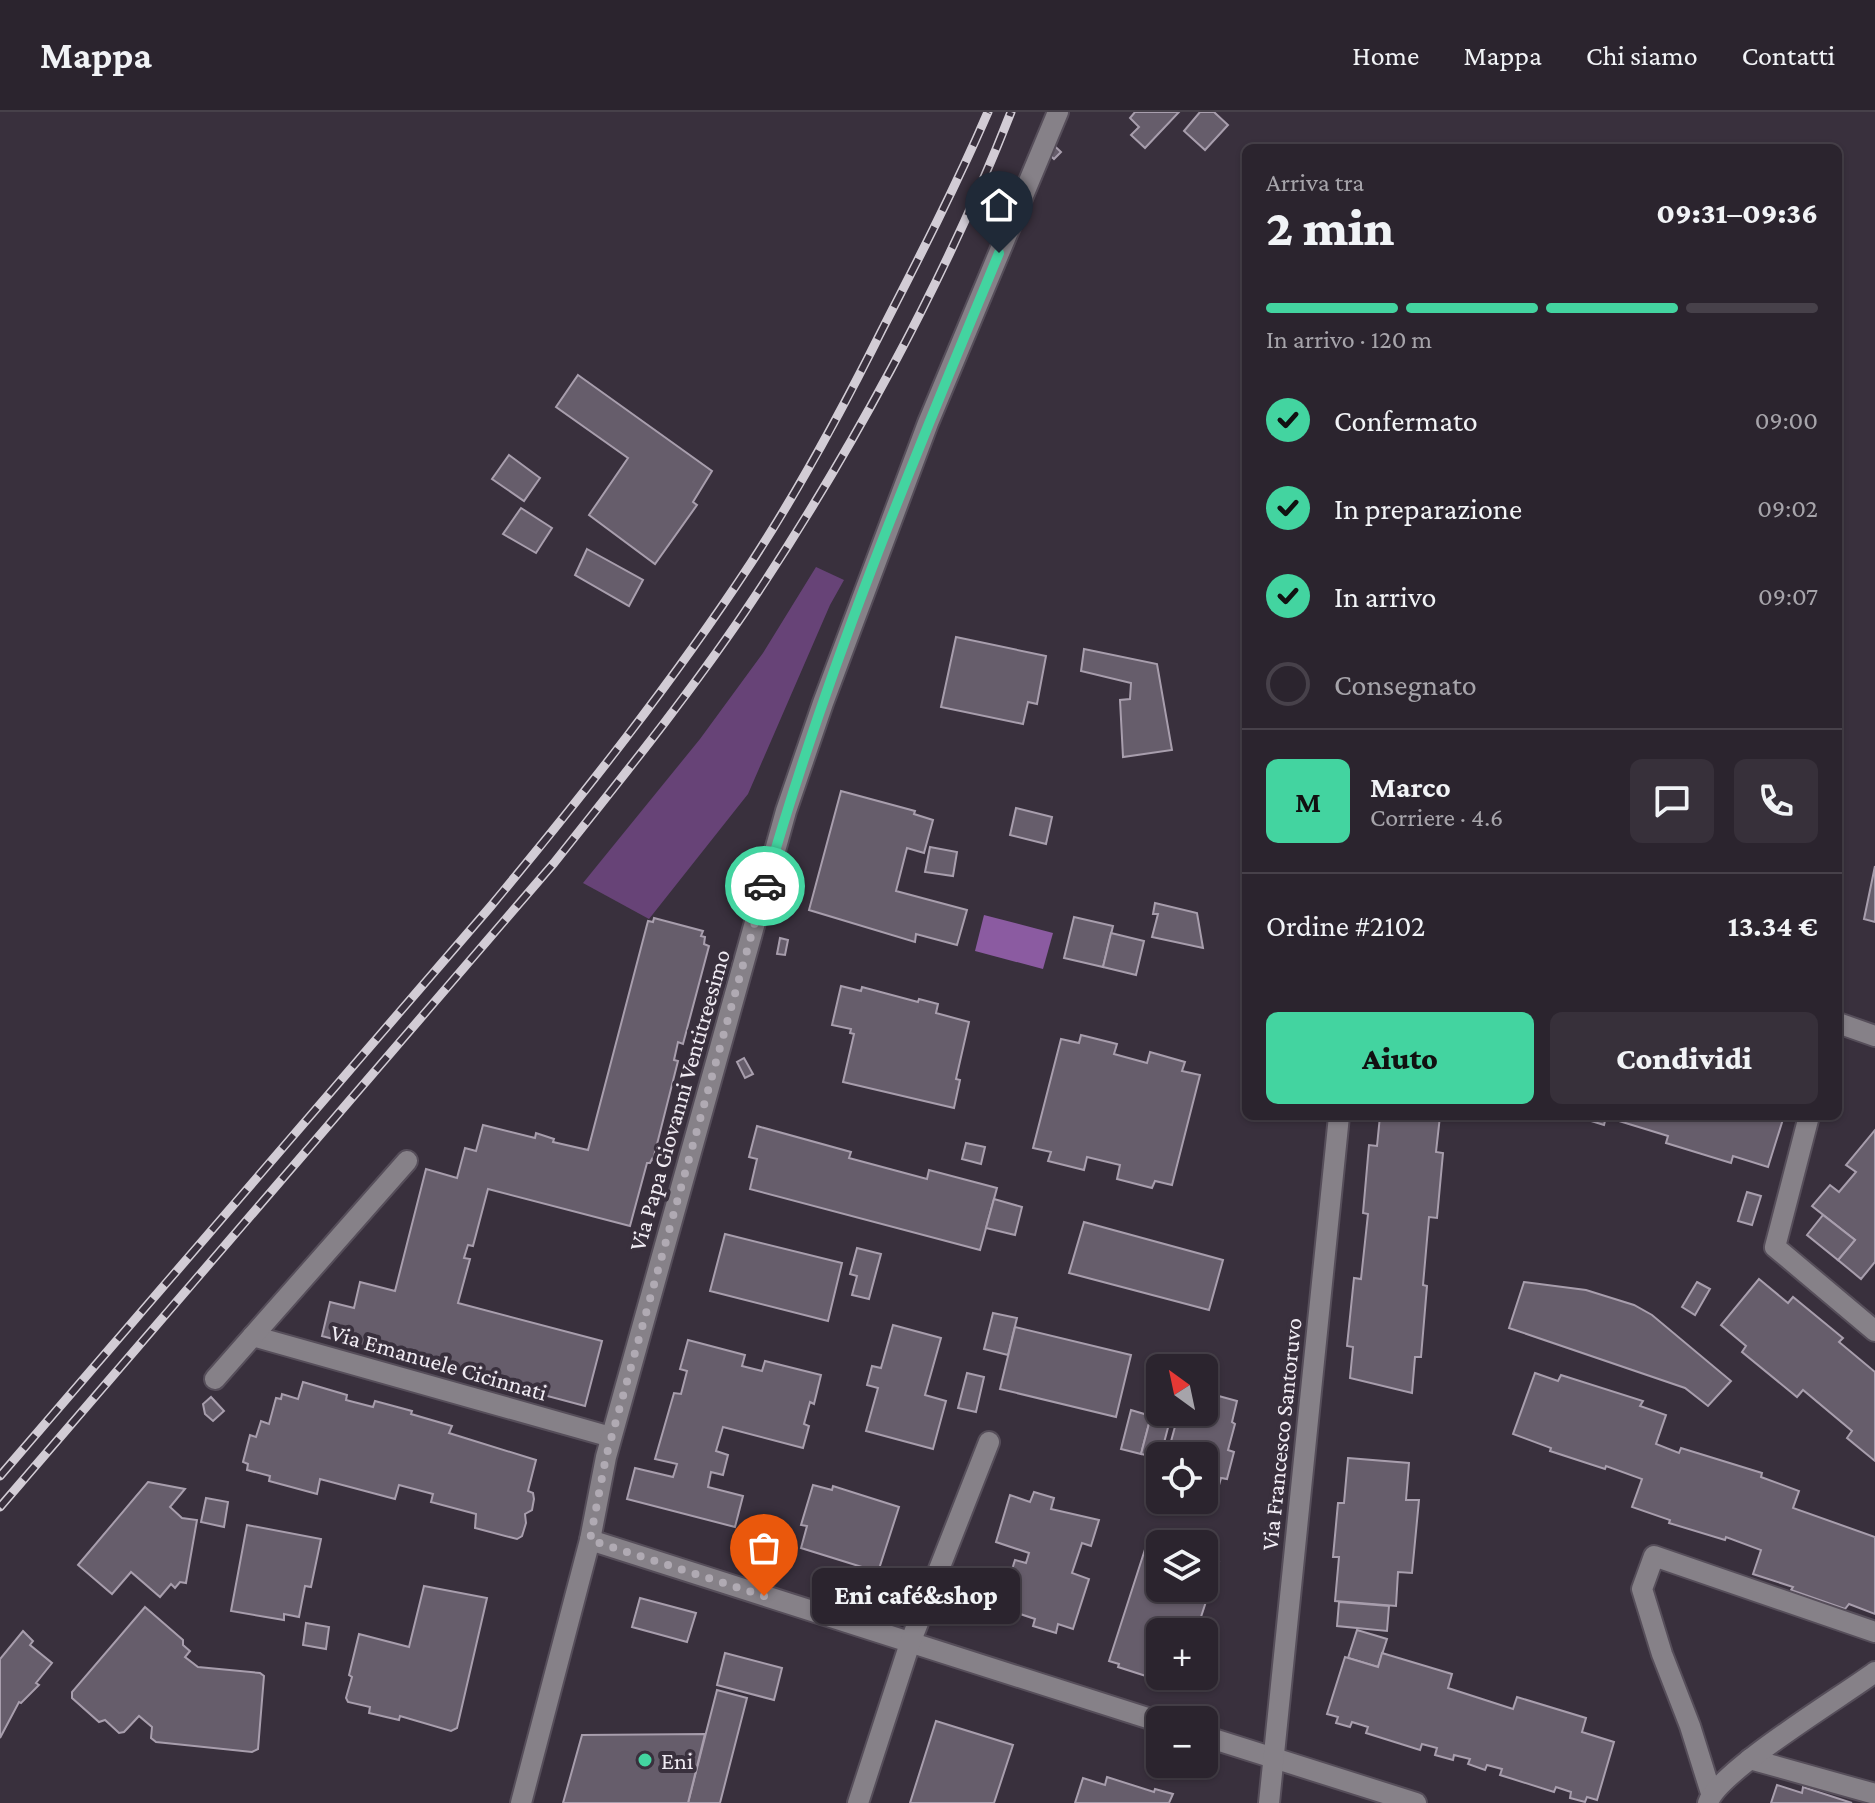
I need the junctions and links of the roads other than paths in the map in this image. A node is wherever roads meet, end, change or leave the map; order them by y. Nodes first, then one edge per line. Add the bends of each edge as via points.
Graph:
1 (1058, 112) edge
2 (1842, 1024) edge
3 (1875, 1036) edge
4 (1339, 1120) edge
5 (1808, 1120) edge
6 (407, 1161) dead end
7 (1875, 1331) edge
8 (253, 1336) junction
9 (215, 1379) dead end
10 (611, 1437) junction
11 (989, 1442) dead end
12 (590, 1540) junction
13 (1875, 1632) edge
14 (910, 1643) junction
15 (1875, 1672) edge
16 (1146, 1718) edge
17 (1218, 1740) edge
18 (1274, 1758) junction
19 (1750, 1759) junction
20 (1875, 1794) edge
21 (1709, 1798) edge
22 (521, 1803) edge
23 (858, 1803) edge
24 (1269, 1803) edge
25 (1416, 1803) edge

1 - 10 street, Via Papa Giovanni Ventitreesimo via 928,423 786,811
2 - 3 street
4 - 18 street, Via Francesco Santoruvo
5 - 7 street via 1775,1247
6 - 8 street
8 - 9 street
8 - 10 street, Via Emanuele Cicinnati
10 - 12 street, Via Papa Giovanni Ventitreesimo
11 - 14 street
12 - 14 street
12 - 22 street, Via Papa Giovanni Ventitreesimo
13 - 21 street via 1654,1556 1642,1589
14 - 16 street
14 - 23 street
15 - 19 street
17 - 18 street
18 - 24 street, Via Francesco Santoruvo
18 - 25 street
19 - 20 street
19 - 21 street

